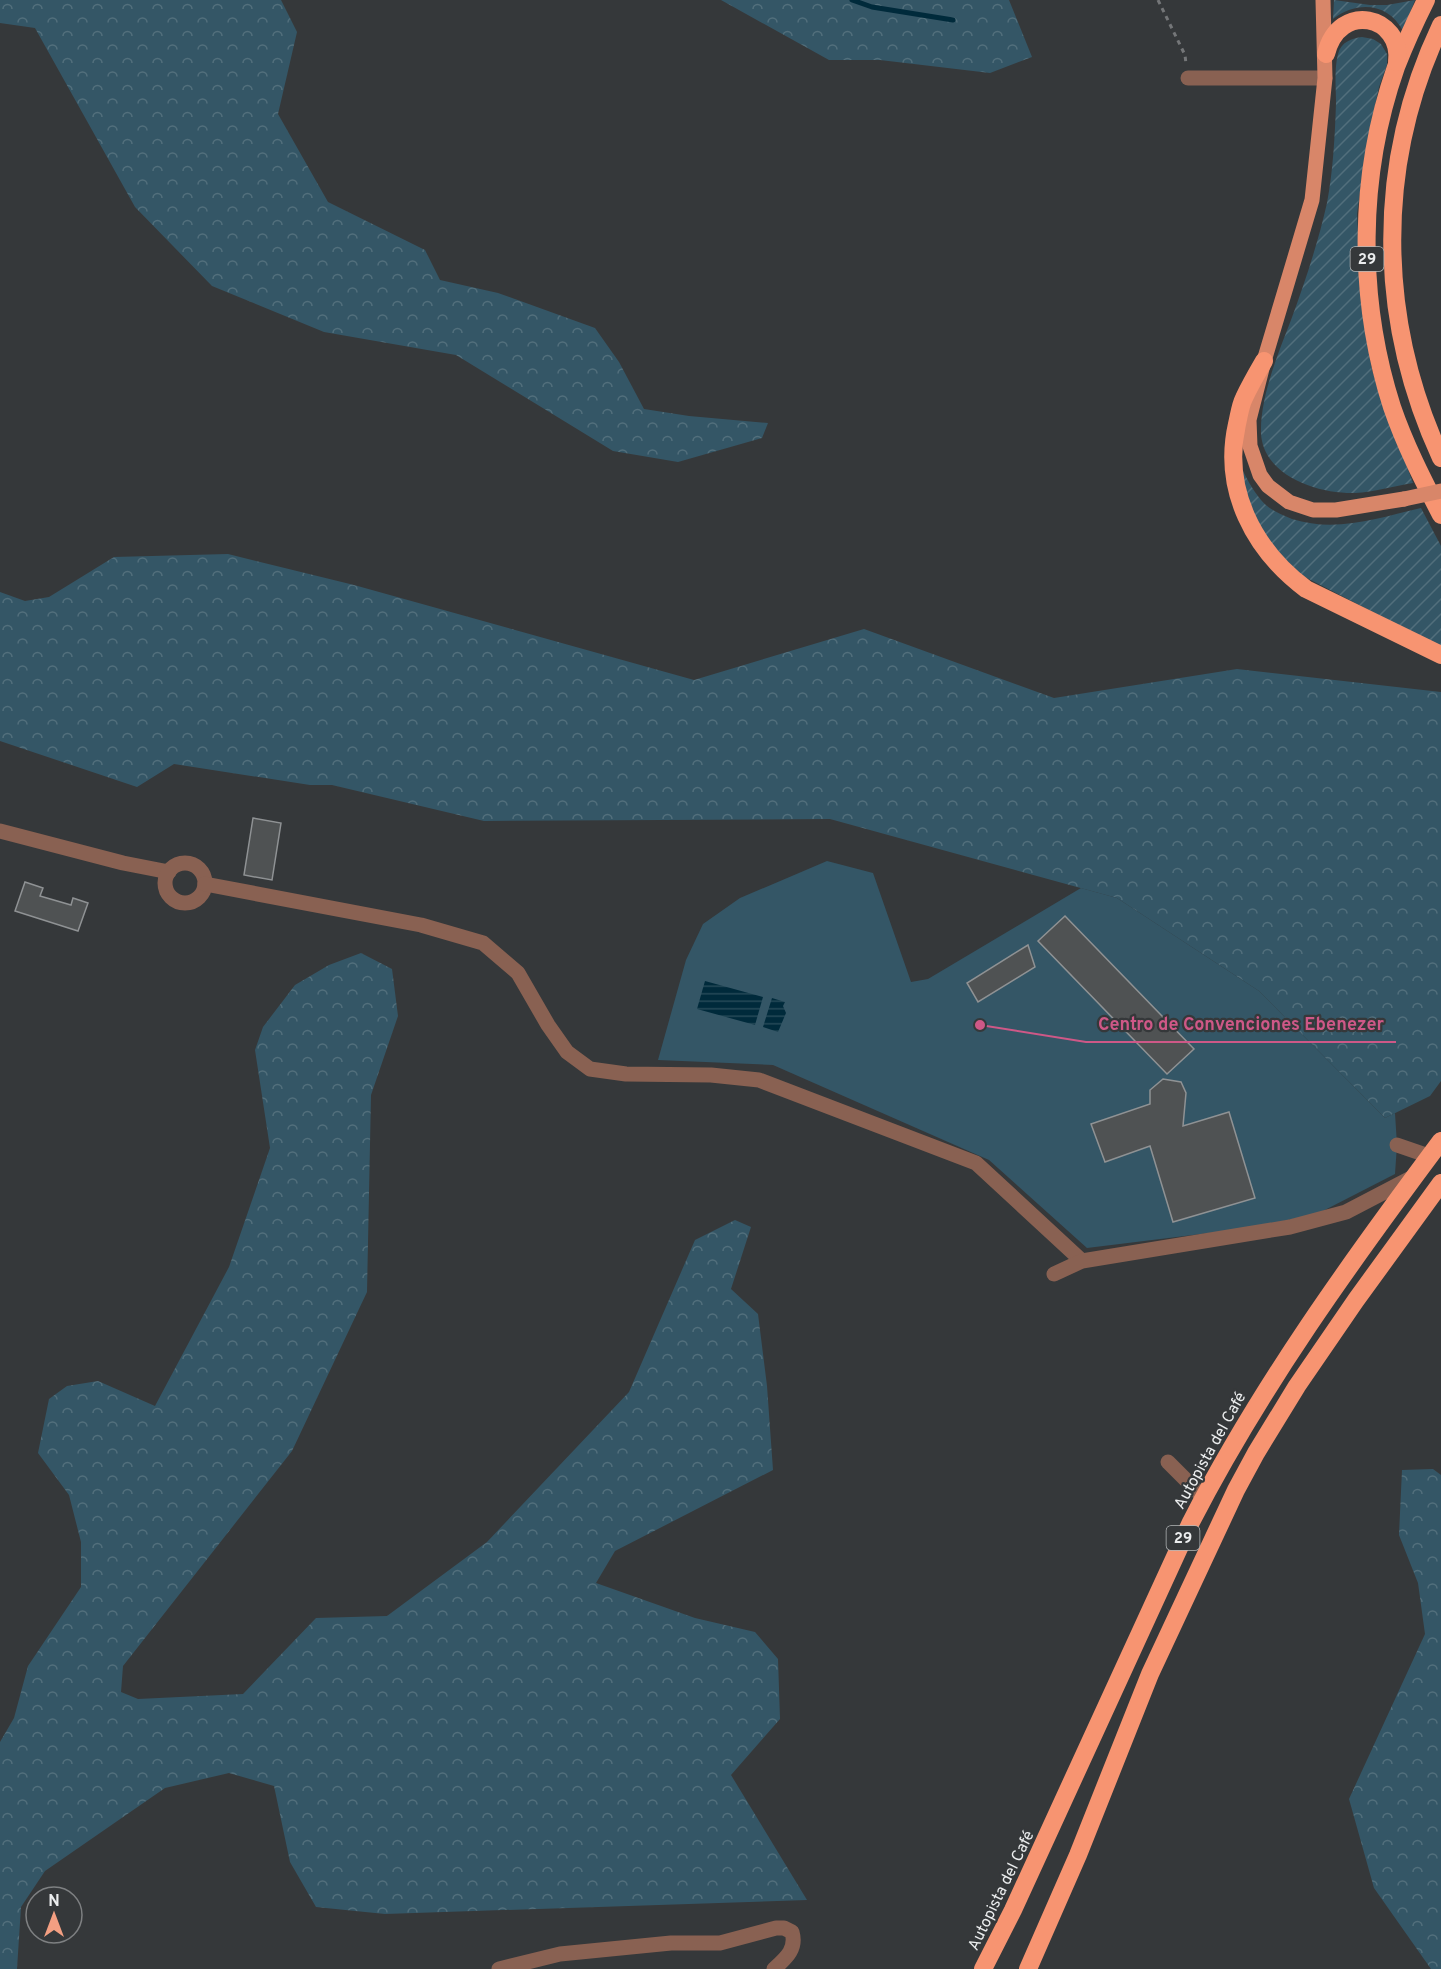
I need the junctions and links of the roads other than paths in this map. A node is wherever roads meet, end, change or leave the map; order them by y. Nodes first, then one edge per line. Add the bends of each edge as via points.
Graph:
1 (1323, 0) edge
2 (1426, 0) edge
3 (1441, 25) edge
4 (1326, 54) junction
5 (1396, 68) junction
6 (1188, 78) road end
7 (1325, 78) junction
8 (1264, 361) junction
9 (1424, 418) junction
10 (1441, 443) edge
11 (1441, 458) edge
12 (1441, 491) edge
13 (1441, 515) edge
14 (1441, 655) edge
15 (0, 831) edge
16 (169, 872) junction
17 (205, 885) junction
18 (1441, 1141) edge
19 (1397, 1145) dead end
20 (1430, 1156) junction
21 (1415, 1176) junction
22 (1441, 1183) edge
23 (1082, 1261) junction
24 (1054, 1274) dead end
25 (1168, 1462) dead end
26 (1203, 1497) junction
27 (499, 1969) edge
28 (774, 1969) edge
29 (982, 1969) edge
30 (1028, 1969) edge

1 - 4 main road
2 - 5 highway, 29
3 - 9 highway, 29 via 1410,112 1392,210 1398,327
4 - 5 highway via 1329,41 1348,22 1375,22 1395,41
4 - 7 main road
5 - 13 highway, 29 via 1381,123 1368,198 1368,286 1378,352 1393,408
6 - 7 street
7 - 8 main road via 1312,200
8 - 12 main road, bridge via 1248,429 1250,446 1268,486 1289,502 1313,510 1336,510
8 - 14 highway via 1243,399 1234,439 1234,473 1240,503 1252,528 1271,558 1306,588
9 - 10 highway
9 - 11 highway, 29
15 - 16 street
16 - 17 street via 179,864 192,864 202,872
16 - 17 street via 165,885 177,901 195,900
17 - 23 street via 420,925 483,943 518,973 567,1052 590,1069 759,1080 976,1162
18 - 20 highway, Autopista del Café / 29
19 - 20 street
20 - 21 highway, Autopista del Café / 29
21 - 23 street via 1346,1212 1290,1227
21 - 26 highway, Autopista del Café / 29 via 1286,1358
22 - 30 highway, 29 via 1297,1386 1236,1490 1150,1674
23 - 24 street
25 - 26 street
26 - 29 highway, Autopista del Café / 29
27 - 28 street via 560,1954 670,1943 720,1943 784,1928 792,1932 793,1947

